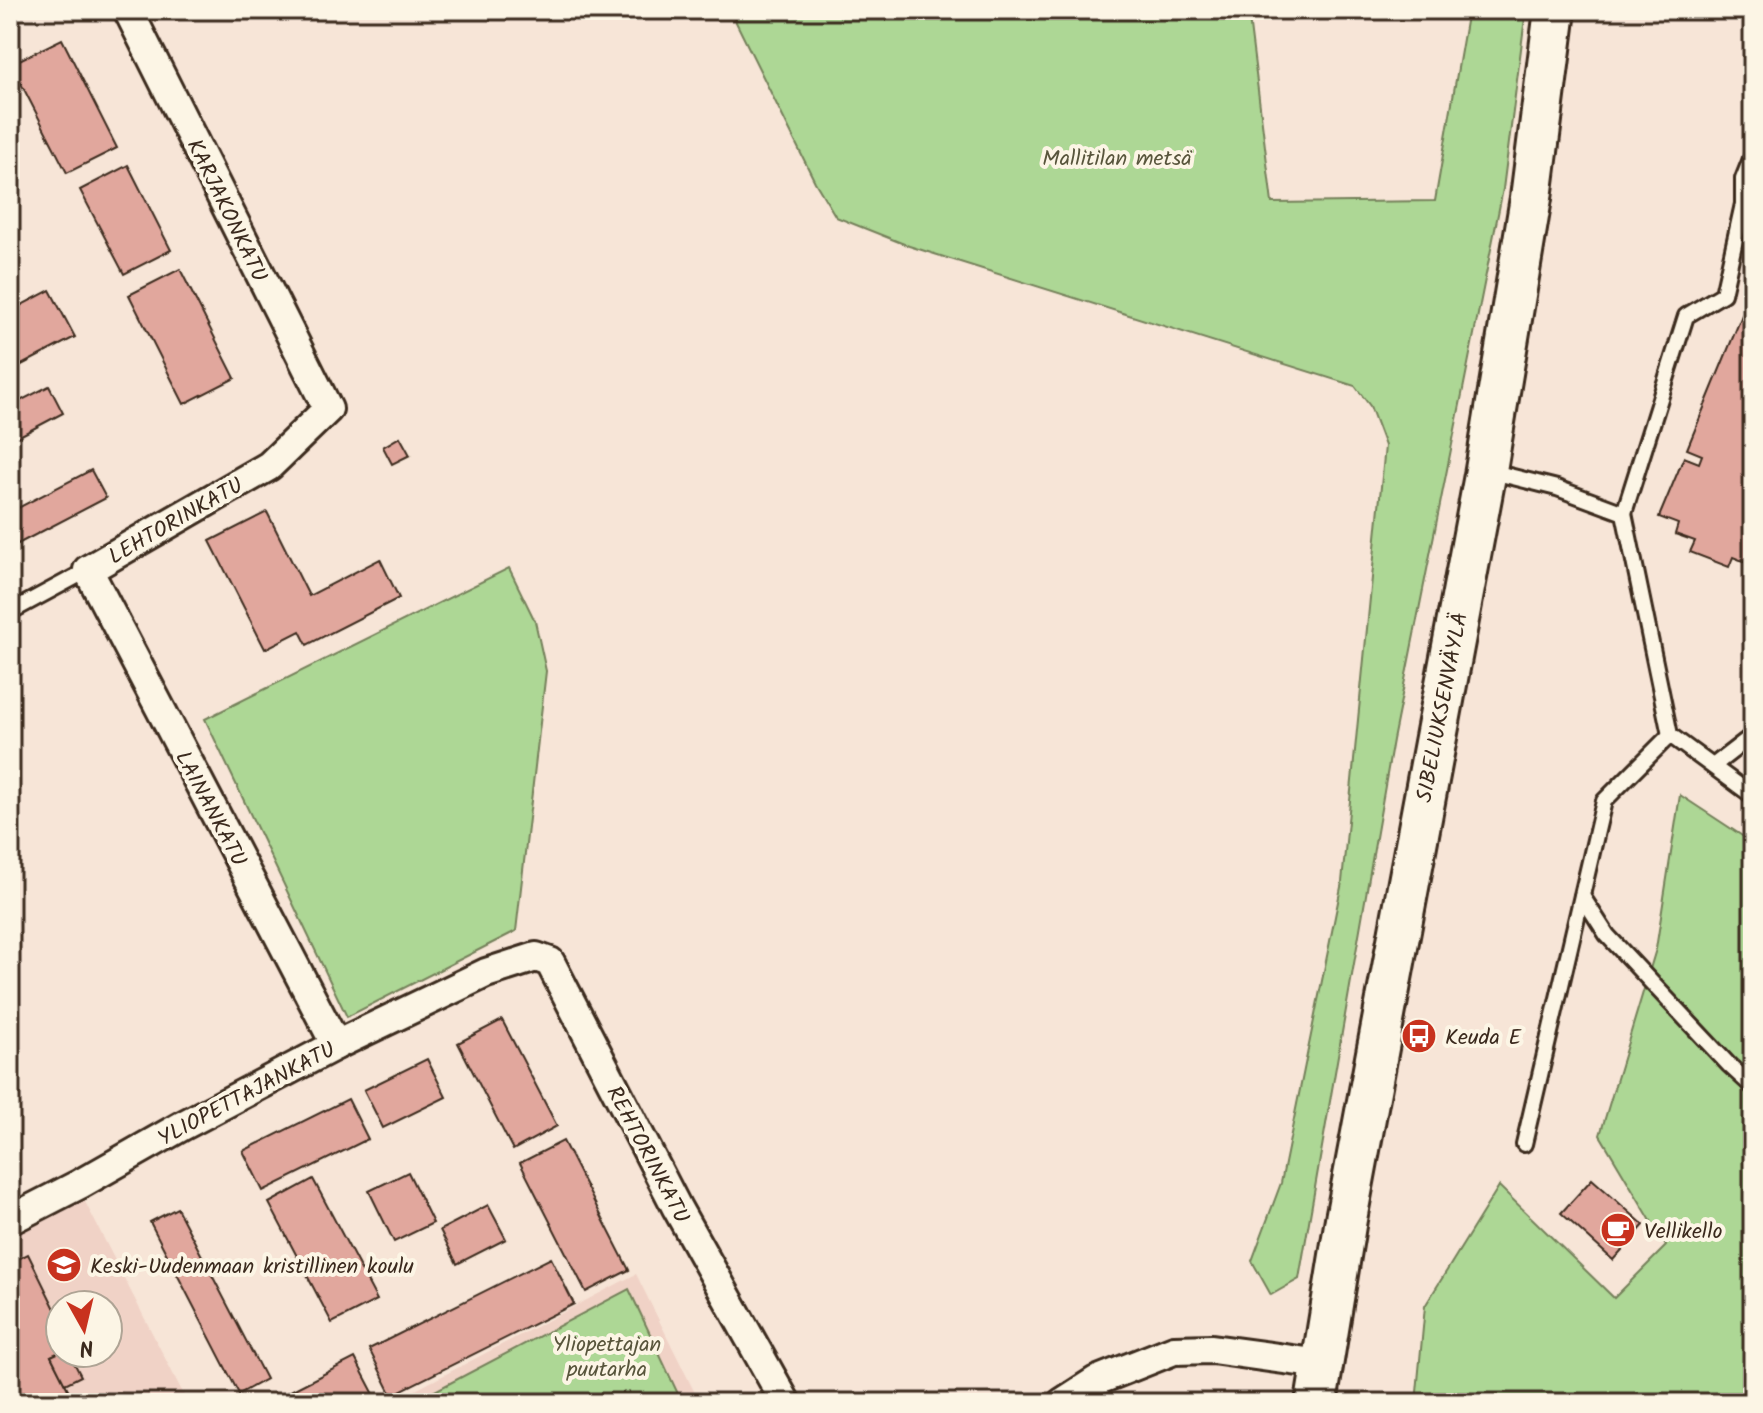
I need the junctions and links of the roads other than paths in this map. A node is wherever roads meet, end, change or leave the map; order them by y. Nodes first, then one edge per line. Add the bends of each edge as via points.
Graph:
1 (128, 10) edge
2 (1555, 10) edge
3 (1753, 154) edge
4 (328, 409) joint
5 (1486, 470) junction
6 (1624, 513) junction
7 (88, 570) junction
8 (10, 612) edge
9 (1670, 735) junction
10 (1753, 735) edge
11 (1713, 766) junction
12 (1753, 796) edge
13 (1582, 896) junction
14 (486, 973) joint
15 (336, 1045) junction
16 (1753, 1087) edge
17 (1524, 1144) dead end
18 (10, 1220) edge
19 (1321, 1364) junction
20 (786, 1403) edge
21 (1062, 1403) edge
22 (1316, 1403) edge

1 - 4 street, KARJAKONKATU
2 - 5 main road, SIBELIUKSENVÄYLÄ via 1531,198
3 - 6 lane via 1743,179 1743,204 1723,294 1686,316
4 - 7 street, LEHTORINKATU via 269,466
5 - 6 lane
5 - 19 main road, SIBELIUKSENVÄYLÄ
6 - 9 lane
7 - 8 lane, LEHTORINKATU
7 - 15 street, LAINANKATU
9 - 11 lane
9 - 13 lane via 1604,801
10 - 11 lane
11 - 12 lane
13 - 16 lane via 1607,935
13 - 17 lane
14 - 15 street, YLIOPETTAJANKATU
14 - 20 street, REHTORINKATU via 536,957 550,962 677,1208
15 - 18 street, YLIOPETTAJANKATU
19 - 21 street via 1212,1349 1174,1350 1096,1381
19 - 22 main road, SIBELIUKSENVÄYLÄ

